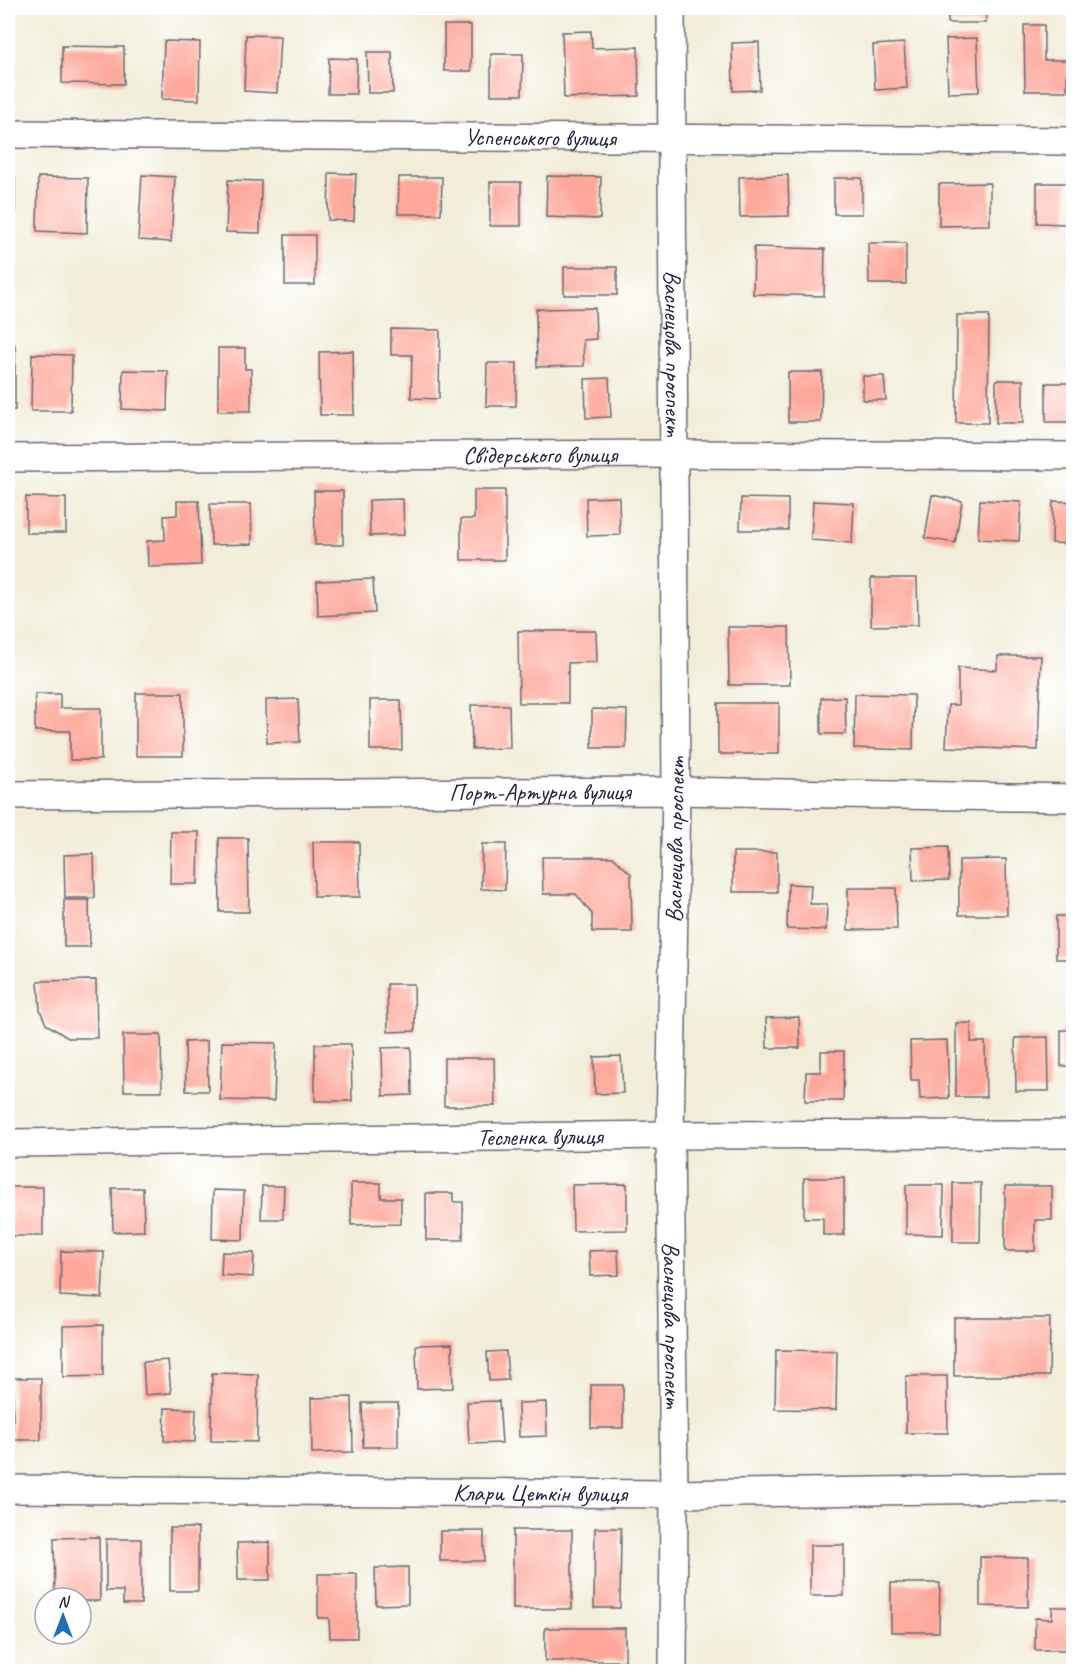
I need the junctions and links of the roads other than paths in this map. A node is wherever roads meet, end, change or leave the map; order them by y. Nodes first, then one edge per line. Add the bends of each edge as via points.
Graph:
1 (670, 8) edge
2 (8, 134) edge
3 (672, 137) junction
4 (1074, 141) edge
5 (674, 454) junction
6 (1074, 456) edge
7 (8, 458) edge
8 (676, 791) junction
9 (8, 795) edge
10 (1074, 798) edge
11 (1074, 1134) edge
12 (670, 1135) junction
13 (8, 1143) edge
14 (1074, 1488) edge
15 (8, 1489) edge
16 (674, 1494) junction
17 (672, 1671) edge

1 - 3 street, Васнецова проспект
2 - 3 street, Успенського вулиця
3 - 4 street, Успенського вулиця
3 - 5 street, Васнецова проспект
5 - 6 street, Свідерського вулиця
5 - 7 street, Свідерського вулиця
5 - 8 street, Васнецова проспект
8 - 9 street, Порт-Артурна вулиця
8 - 10 street, Порт-Артурна вулиця
8 - 12 street, Васнецова проспект
11 - 12 street, Тесленка вулиця
12 - 13 street, Тесленка вулиця
12 - 16 street, Васнецова проспект
14 - 16 street, Клари Цеткін вулиця
15 - 16 street, Клари Цеткін вулиця
16 - 17 street, Васнецова проспект

